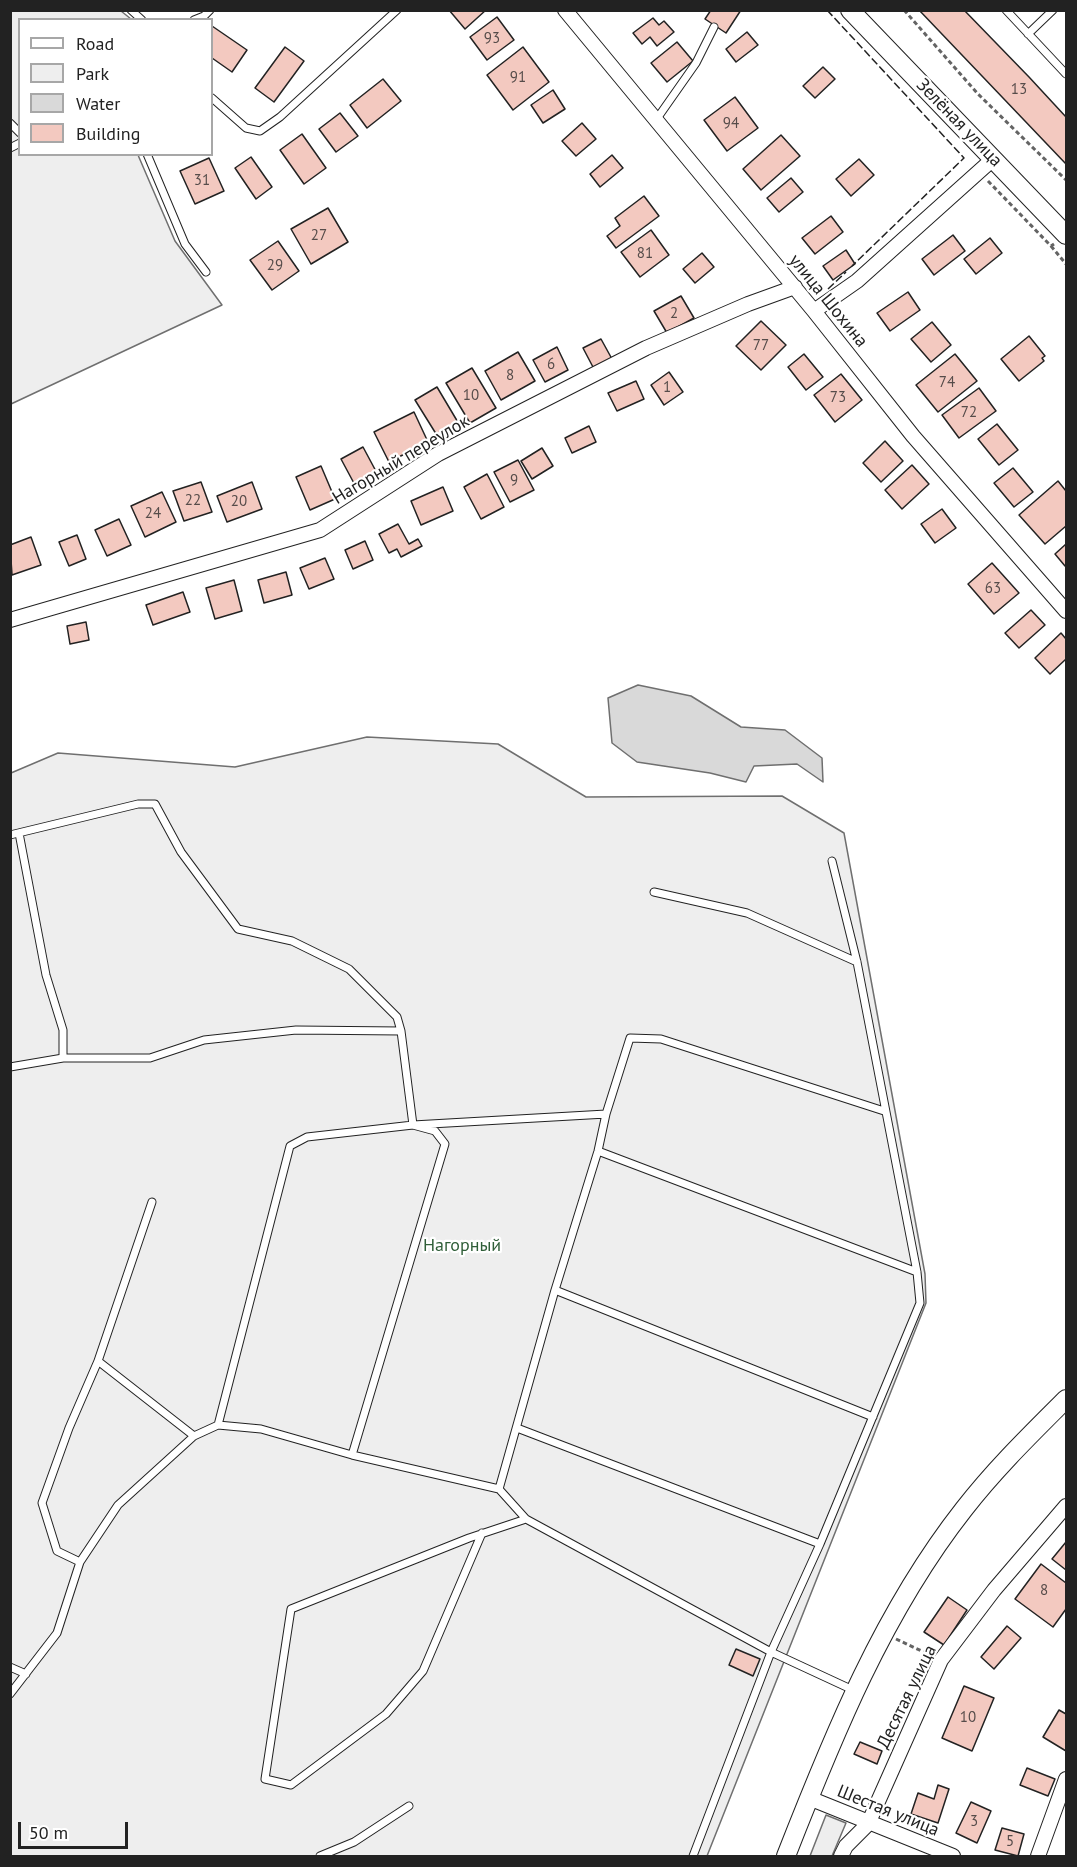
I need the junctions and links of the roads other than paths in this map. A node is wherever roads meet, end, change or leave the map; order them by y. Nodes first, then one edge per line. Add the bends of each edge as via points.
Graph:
1 (397, 10) edge
2 (565, 10) edge
3 (1006, 10) edge
4 (1053, 10) edge
5 (856, 13) edge
6 (714, 27) dead end
7 (1028, 34) junction
8 (1066, 74) edge
9 (213, 99) edge
10 (656, 120) junction
11 (148, 156) edge
12 (993, 159) junction
13 (1066, 235) edge
14 (206, 272) dead end
15 (795, 287) junction
16 (814, 311) junction
17 (1066, 611) edge
18 (10, 620) edge
19 (15, 834) edge
20 (832, 861) dead end
21 (654, 892) dead end
22 (856, 962) junction
23 (401, 1031) junction
24 (63, 1058) junction
25 (10, 1067) edge
26 (884, 1111) junction
27 (606, 1114) junction
28 (413, 1125) junction
29 (598, 1151) junction
30 (152, 1202) dead end
31 (917, 1272) junction
32 (555, 1290) junction
33 (98, 1361) junction
34 (1066, 1399) edge
35 (873, 1417) junction
36 (218, 1425) junction
37 (517, 1428) junction
38 (194, 1436) junction
39 (352, 1455) junction
40 (499, 1489) junction
41 (1066, 1506) edge
42 (526, 1519) junction
43 (482, 1533) junction
44 (820, 1544) junction
45 (80, 1562) junction
46 (771, 1652) junction
47 (10, 1667) edge
48 (26, 1674) junction
49 (856, 1691) junction
50 (10, 1694) edge
51 (1066, 1779) edge
52 (809, 1798) junction
53 (409, 1806) dead end
54 (868, 1824) junction
55 (320, 1857) edge
56 (693, 1857) edge
57 (786, 1857) edge
58 (841, 1857) edge
59 (953, 1857) edge
60 (1038, 1857) edge

1 - 9 lane via 260,131 246,128
2 - 10 street, улица Шохина
3 - 7 lane
4 - 7 lane
5 - 12 main road, Зелёная улица
6 - 10 lane via 696,63
7 - 8 lane
10 - 15 street, улица Шохина
11 - 14 lane via 185,244
12 - 13 main road, Зелёная улица
12 - 16 street via 856,281
15 - 16 street, улица Шохина
15 - 18 street, Нагорный переулок via 646,348 448,449 320,530
16 - 17 street, улица Шохина via 913,436
19 - 23 lane via 138,804 155,804 181,852 238,929 292,941 349,969 397,1017
19 - 24 lane via 46,975 63,1030
20 - 22 lane
21 - 22 lane via 747,913
22 - 26 lane
23 - 24 lane via 296,1030 204,1041 150,1058
23 - 28 lane
24 - 25 lane
26 - 27 lane via 661,1039 630,1038
26 - 31 lane
27 - 28 lane
27 - 29 lane
28 - 36 lane via 307,1137 290,1146
28 - 39 lane via 435,1131 445,1144
29 - 31 lane
29 - 32 lane
30 - 33 lane
31 - 35 lane via 920,1303
32 - 35 lane
32 - 37 lane
33 - 38 lane
33 - 45 lane via 42,1503 57,1551
34 - 49 main road via 1008,1456 925,1563
35 - 44 lane
36 - 38 lane
36 - 39 lane via 261,1429
37 - 40 lane
37 - 44 lane
38 - 45 lane via 118,1504
39 - 40 lane
40 - 42 lane
41 - 54 street, Десятая улица via 941,1660
42 - 43 lane
42 - 46 lane
43 - 43 lane via 291,1609 265,1779 291,1785 386,1714 423,1671
44 - 46 lane
45 - 48 lane via 57,1633
46 - 49 lane
46 - 56 lane
47 - 48 lane
48 - 50 lane
49 - 52 main road
51 - 60 street
52 - 54 street, Шестая улица
52 - 57 main road
53 - 55 lane via 354,1842
54 - 58 street, Десятая улица via 846,1846
54 - 59 street, Шестая улица

